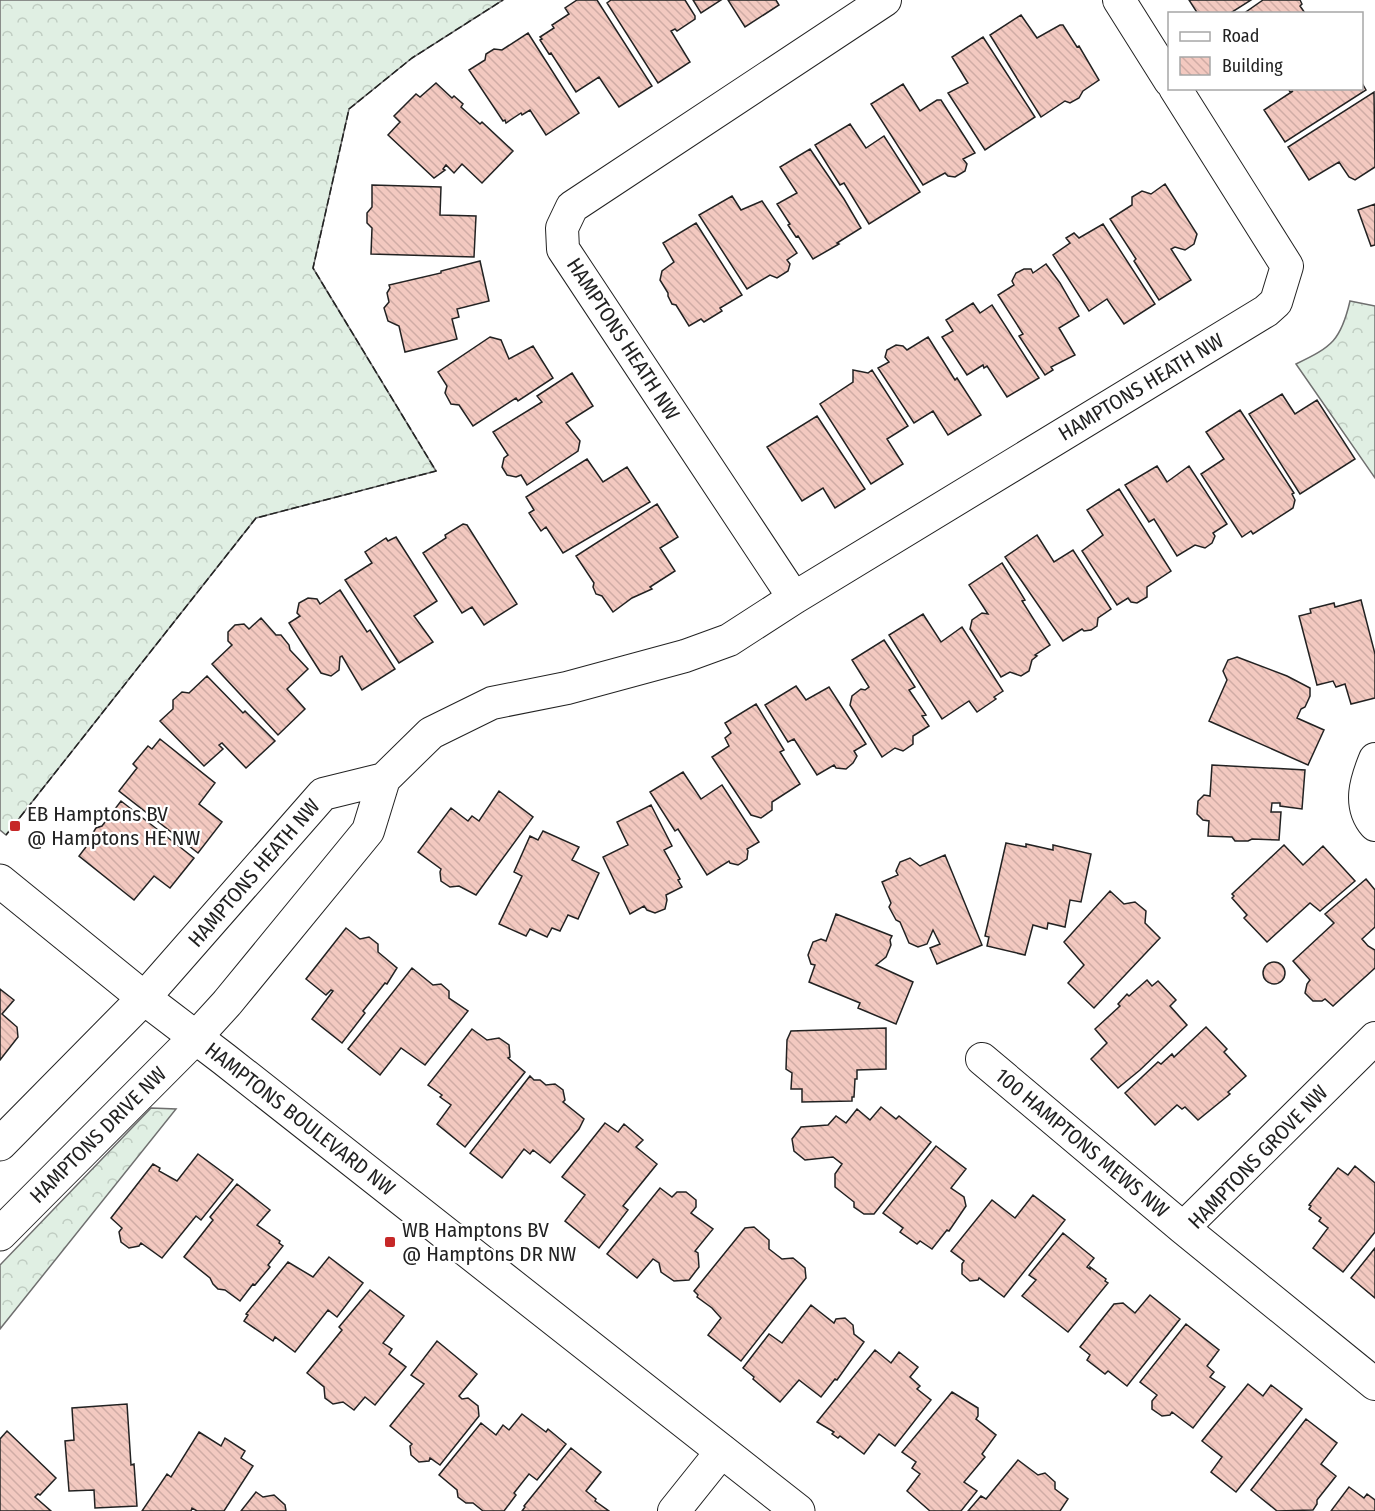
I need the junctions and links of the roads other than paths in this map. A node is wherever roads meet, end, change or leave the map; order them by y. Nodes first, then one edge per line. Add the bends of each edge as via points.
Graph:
1 (885, 0) edge
2 (1119, 0) edge
3 (1168, 78) edge
4 (1175, 90) edge
5 (794, 598) junction
6 (1375, 759) edge
7 (384, 779) junction
8 (1375, 825) edge
9 (0, 881) edge
10 (144, 998) junction
11 (196, 1037) junction
12 (1375, 1038) edge
13 (982, 1059) dead end
14 (0, 1144) edge
15 (1183, 1228) junction
16 (0, 1234) edge
17 (1375, 1384) edge
18 (722, 1451) junction
19 (782, 1506) edge
20 (674, 1511) edge

1 - 5 street, HAMPTONS HEATH NW via 572,207 562,228 563,249
2 - 3 street
4 - 5 street, HAMPTONS HEATH NW via 1287,266 1276,302
5 - 7 street, HAMPTONS HEATH NW via 729,640 685,656 567,688 492,703 431,733
6 - 8 street via 1364,798
7 - 10 street, HAMPTONS HEATH NW via 323,794
7 - 11 street, HAMPTONS HEATH NW via 368,831
9 - 10 street, HAMPTONS BOULEVARD NW
10 - 11 street, HAMPTONS BOULEVARD NW
10 - 14 street
11 - 16 street, HAMPTONS DRIVE NW
11 - 18 street, HAMPTONS BOULEVARD NW
12 - 15 street, HAMPTONS GROVE NW
13 - 15 street, 100 HAMPTONS MEWS NW
15 - 17 street, HAMPTONS GROVE NW
18 - 19 street, HAMPTONS BOULEVARD NW
18 - 20 street

